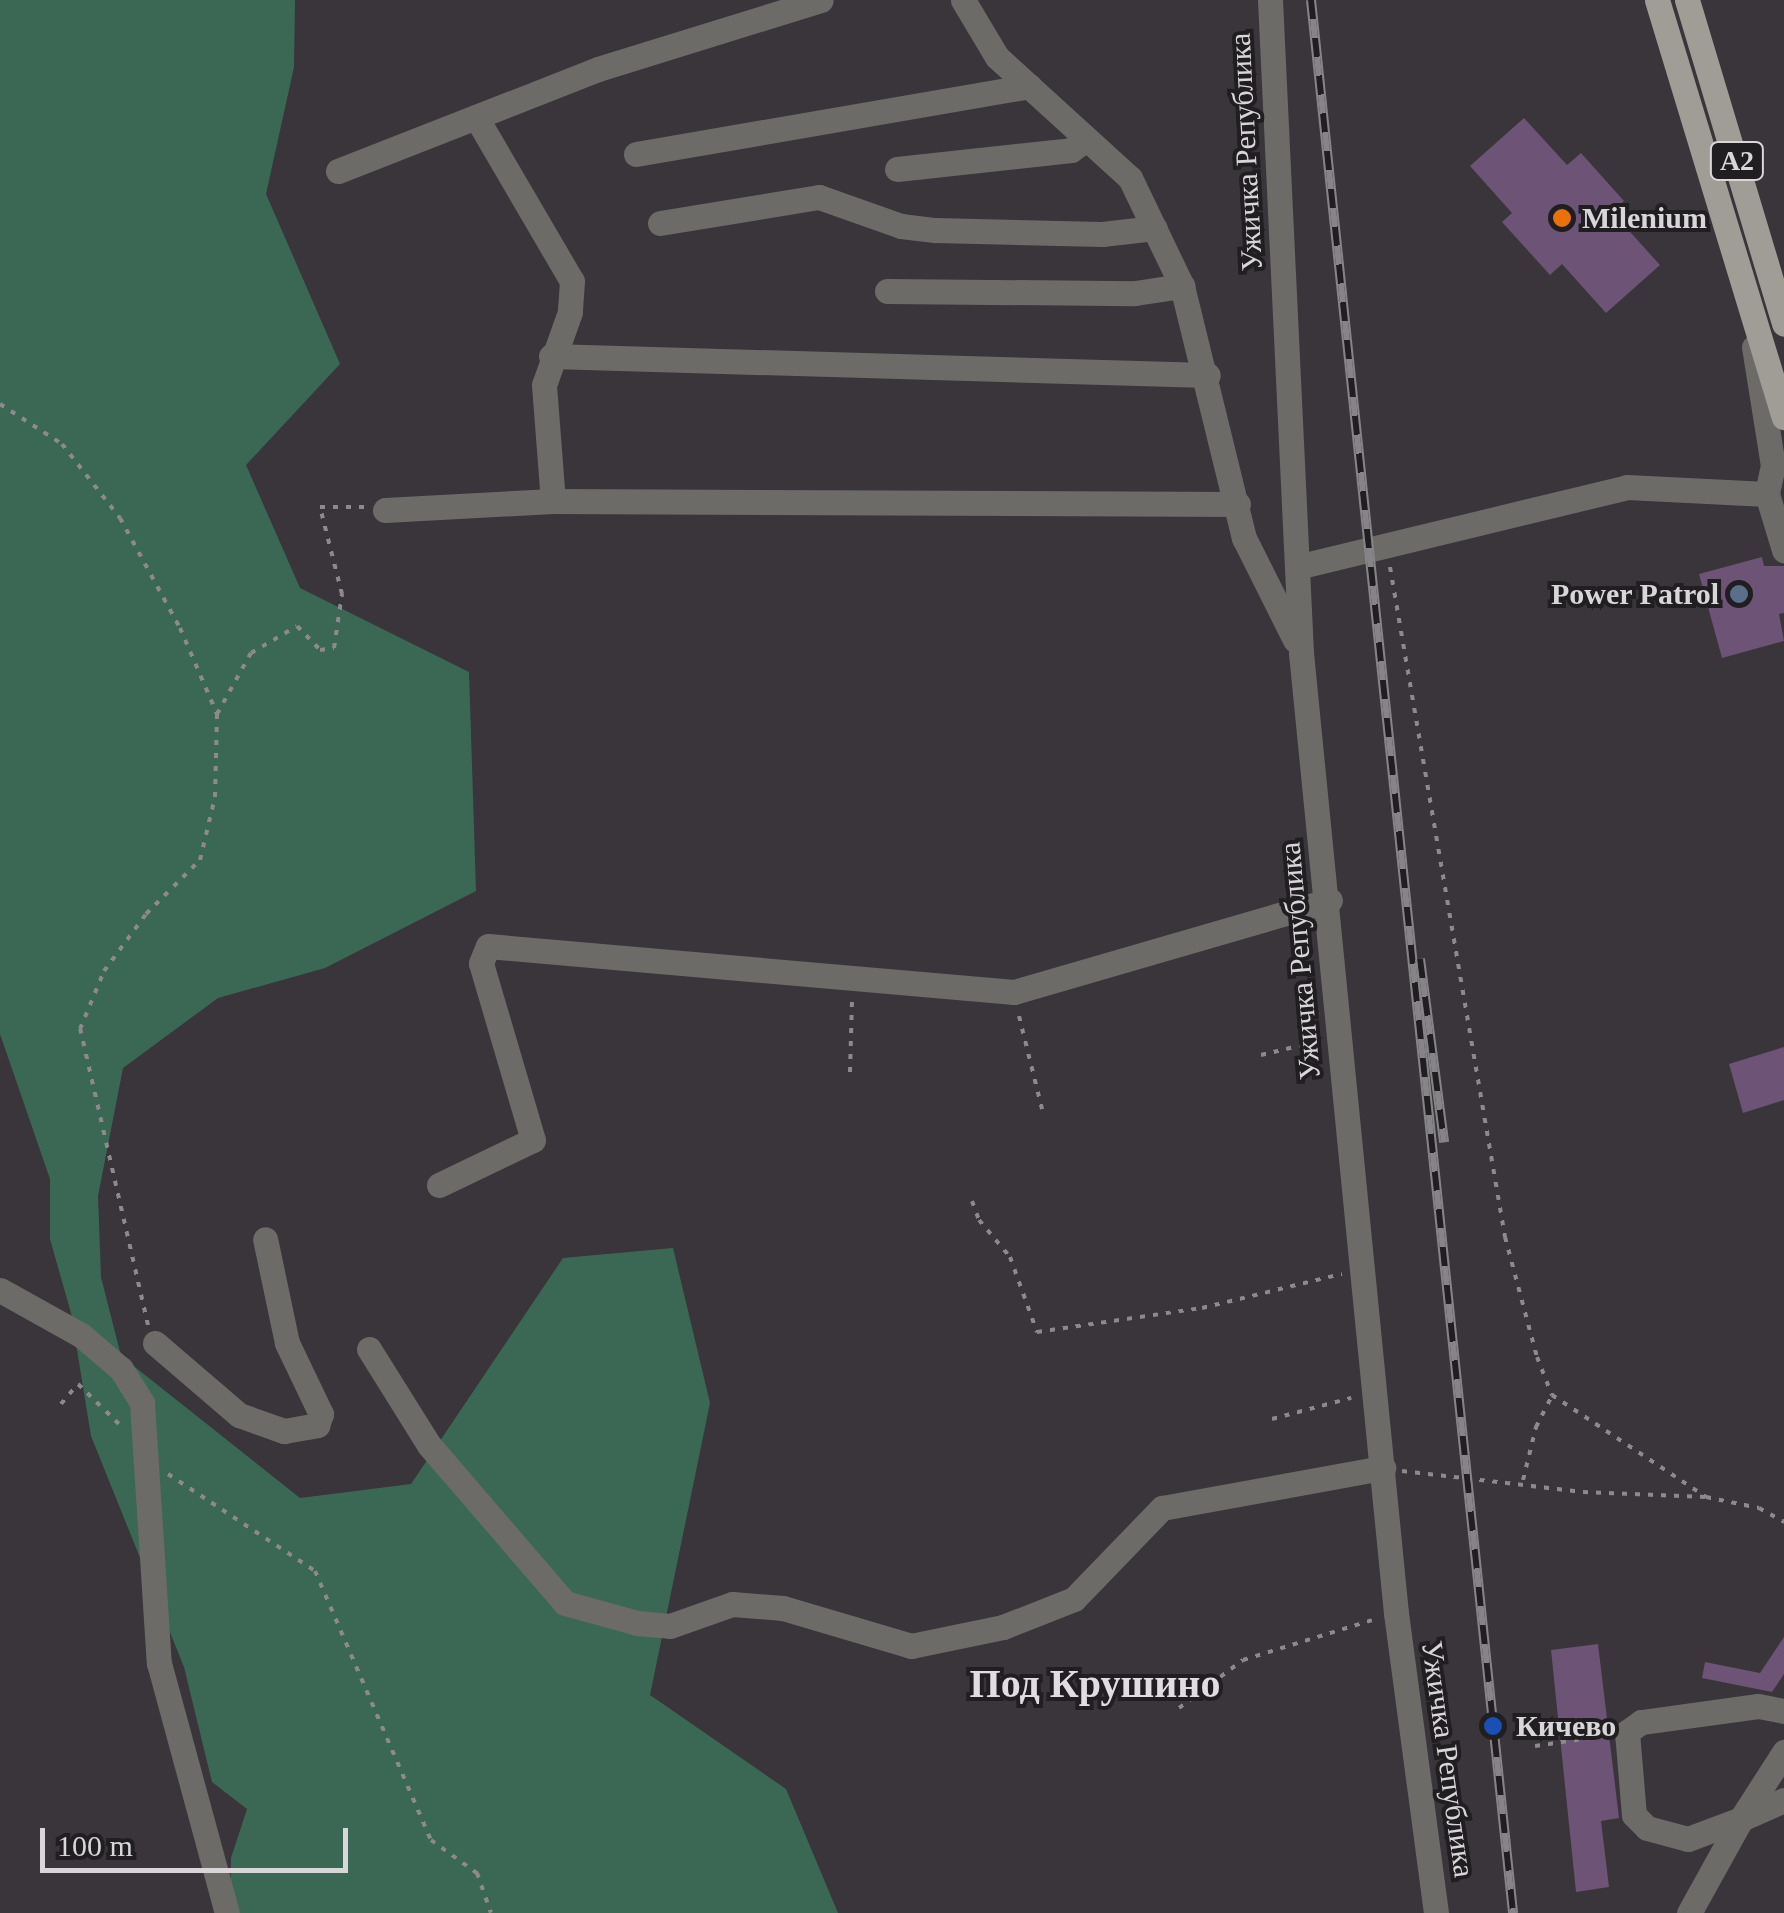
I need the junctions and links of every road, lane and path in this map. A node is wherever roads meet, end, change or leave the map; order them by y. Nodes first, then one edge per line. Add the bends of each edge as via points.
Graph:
1 (821, 0) edge
2 (963, 0) edge
3 (1270, 0) edge
4 (1656, 0) edge
5 (1687, 0) edge
6 (1029, 86) junction
7 (476, 116) junction
8 (1087, 139) junction
9 (636, 154) dead end
10 (897, 169) dead end
11 (338, 171) dead end
12 (660, 223) dead end
13 (1155, 228) junction
14 (1743, 273) junction
15 (1182, 286) junction
16 (886, 291) dead end
17 (1784, 324) edge
18 (551, 356) junction
19 (1208, 375) junction
20 (0, 404) edge
21 (1784, 417) edge
22 (1767, 494) junction
23 (553, 501) junction
24 (1238, 504) junction
25 (385, 510) joint
26 (1386, 543) junction
27 (1784, 550) edge
28 (1297, 566) junction
29 (1301, 653) junction
30 (217, 714) junction
31 (1330, 900) junction
32 (860, 977) junction
33 (1014, 992) junction
34 (1338, 1036) junction
35 (1261, 1055) dead end
36 (850, 1072) dead end
37 (1042, 1109) dead end
38 (440, 1185) dead end
39 (972, 1201) dead end
40 (266, 1239) dead end
41 (1362, 1269) junction
42 (0, 1290) edge
43 (154, 1343) joint
44 (369, 1349) dead end
45 (1374, 1391) junction
46 (1552, 1395) junction
47 (61, 1404) dead end
48 (1272, 1419) dead end
49 (130, 1436) dead end
50 (157, 1463) dead end
51 (1383, 1468) junction
52 (1523, 1480) junction
53 (1706, 1497) junction
54 (1784, 1522) edge
55 (1396, 1613) junction
56 (1179, 1708) dead end
57 (1784, 1711) edge
58 (1628, 1732) junction
59 (1535, 1746) dead end
60 (1784, 1752) edge
61 (1784, 1800) edge
62 (1741, 1819) junction
63 (226, 1913) edge
64 (491, 1913) edge
65 (1436, 1913) edge
66 (1689, 1913) edge

1 - 7 street via 598,69
2 - 6 street via 997,57
3 - 28 street, Ужичка Република
4 - 14 main road, A2
5 - 17 main road, A2
6 - 8 street
6 - 9 street
7 - 11 street
7 - 18 street via 572,282 570,312
8 - 10 street via 1071,150
8 - 13 street via 1130,178
12 - 13 street via 819,197 902,226 935,230 1102,234
13 - 15 street
14 - 21 main road, A2
14 - 22 street via 1773,466
15 - 16 street via 1135,293
15 - 19 street
18 - 19 street
18 - 23 street via 544,385
19 - 24 street
20 - 30 path via 62,444 120,518
22 - 26 street via 1627,487
22 - 27 street
23 - 24 street
23 - 25 street
24 - 29 street via 1244,538
25 - 30 path via 320,507 342,594 334,648 320,650 297,626 276,634 251,653
26 - 28 street
26 - 46 path via 1506,1238
28 - 29 street, Ужичка Република
29 - 31 street, Ужичка Република
30 - 43 path via 215,797 200,860 146,914 104,970 80,1028 130,1270
31 - 33 street
31 - 34 street, Ужичка Република
32 - 33 street
32 - 36 path via 847,1016
32 - 38 street via 488,946 481,963 532,1140
33 - 37 path
34 - 35 path
34 - 41 street, Ужичка Република
39 - 41 path via 1010,1257 1037,1332 1202,1308
40 - 43 street via 287,1343 321,1414 317,1425 284,1430 239,1415
41 - 45 street, Ужичка Република
42 - 63 street via 81,1334 121,1369 142,1403 159,1663
44 - 51 street via 429,1445 565,1603 637,1624 670,1626 732,1604 783,1608 911,1646 1003,1627 1074,1600 1162,1508
45 - 48 path
45 - 51 street, Ужичка Република
46 - 52 path via 1536,1426
46 - 53 path
47 - 49 path via 78,1384
50 - 64 path via 184,1490 217,1502 265,1542 315,1570 431,1840 477,1873
51 - 52 path
51 - 55 street, Ужичка Република
52 - 53 path via 1583,1492
53 - 54 path via 1759,1508
55 - 56 path via 1242,1660
55 - 65 street, Ужичка Република
57 - 58 street via 1758,1706 1661,1720
58 - 59 path
58 - 62 street via 1634,1815 1646,1828 1688,1839
60 - 62 street
61 - 62 street
62 - 66 street

